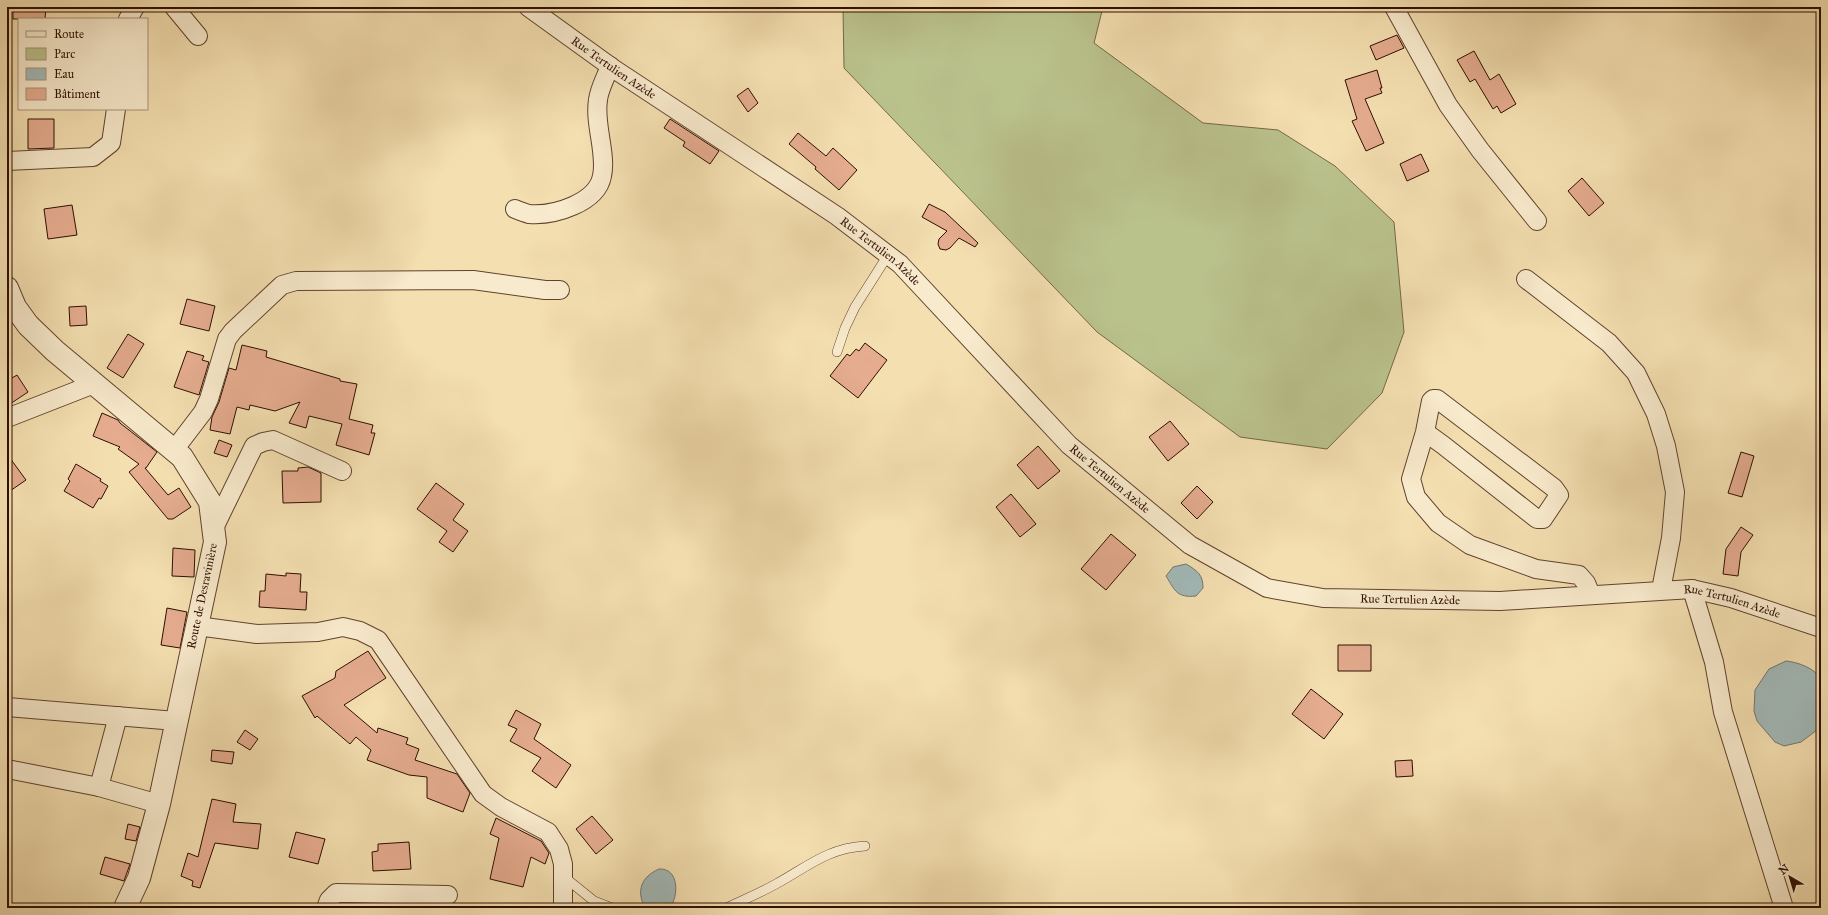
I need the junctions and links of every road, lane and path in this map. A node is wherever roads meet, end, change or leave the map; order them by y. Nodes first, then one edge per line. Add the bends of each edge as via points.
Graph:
1 (135, 7) edge
2 (174, 7) edge
3 (528, 7) edge
4 (1394, 7) edge
5 (129, 18) edge
6 (198, 36) dead end
7 (610, 66) junction
8 (116, 110) edge
9 (7, 160) edge
10 (515, 209) dead end
11 (1537, 221) dead end
12 (888, 255) junction
13 (1526, 279) dead end
14 (7, 288) edge
15 (560, 290) dead end
16 (837, 352) dead end
17 (94, 384) junction
18 (7, 418) edge
19 (1424, 432) junction
20 (174, 450) junction
21 (342, 471) dead end
22 (214, 528) junction
23 (1692, 588) junction
24 (1661, 590) junction
25 (1591, 595) junction
26 (196, 626) junction
27 (1821, 628) edge
28 (7, 707) edge
29 (118, 716) junction
30 (176, 721) junction
31 (7, 769) edge
32 (99, 787) junction
33 (159, 804) junction
34 (865, 846) dead end
35 (563, 876) junction
36 (448, 895) dead end
37 (125, 908) edge
38 (326, 908) edge
39 (563, 908) edge
40 (612, 908) edge
41 (726, 908) edge
42 (1784, 908) edge

1 - 5 street
2 - 6 street
3 - 7 street, Rue Tertulien Azède
4 - 11 street via 1448,105 1480,150
7 - 10 street via 598,100 602,166 599,185 592,194 569,209 538,214 528,214
7 - 12 street, Rue Tertulien Azède via 837,216
8 - 9 street via 111,143 93,157
12 - 16 lane via 855,307 844,328
12 - 25 street, Rue Tertulien Azède via 900,264 953,319 1069,444 1190,544 1267,588 1323,598 1500,601
13 - 24 street via 1609,343 1636,373 1656,414 1666,446 1675,492 1671,538
14 - 17 street, Route de Desravinière via 15,307 28,325
15 - 20 street via 473,280 296,281 282,285 227,339 203,412
17 - 18 street
17 - 20 street, Route de Desravinière
19 - 19 street via 1537,519 1543,519 1559,495 1554,488 1437,399 1431,401
19 - 25 street via 1411,479 1416,497 1438,523 1470,545 1536,569 1579,575
20 - 22 street, Route de Desravinière via 182,457 210,502
21 - 22 street via 273,440 254,446
22 - 26 street, Route de Desravinière via 215,542
23 - 24 street, Rue Tertulien Azède
23 - 27 street, Rue Tertulien Azède
23 - 42 street via 1714,662 1723,712
24 - 25 street, Rue Tertulien Azède
26 - 30 street, Route de Desravinière
26 - 35 street via 257,634 318,632 343,627 360,631 378,640 483,794 501,807 548,832 559,849
28 - 29 street
29 - 30 street
29 - 32 street
30 - 33 street, Route de Desravinière
31 - 32 street
32 - 33 street
33 - 37 street, Route de Desravinière via 139,878
34 - 41 lane via 848,847 831,854
35 - 39 street
35 - 40 lane via 594,901
36 - 38 street via 336,893

